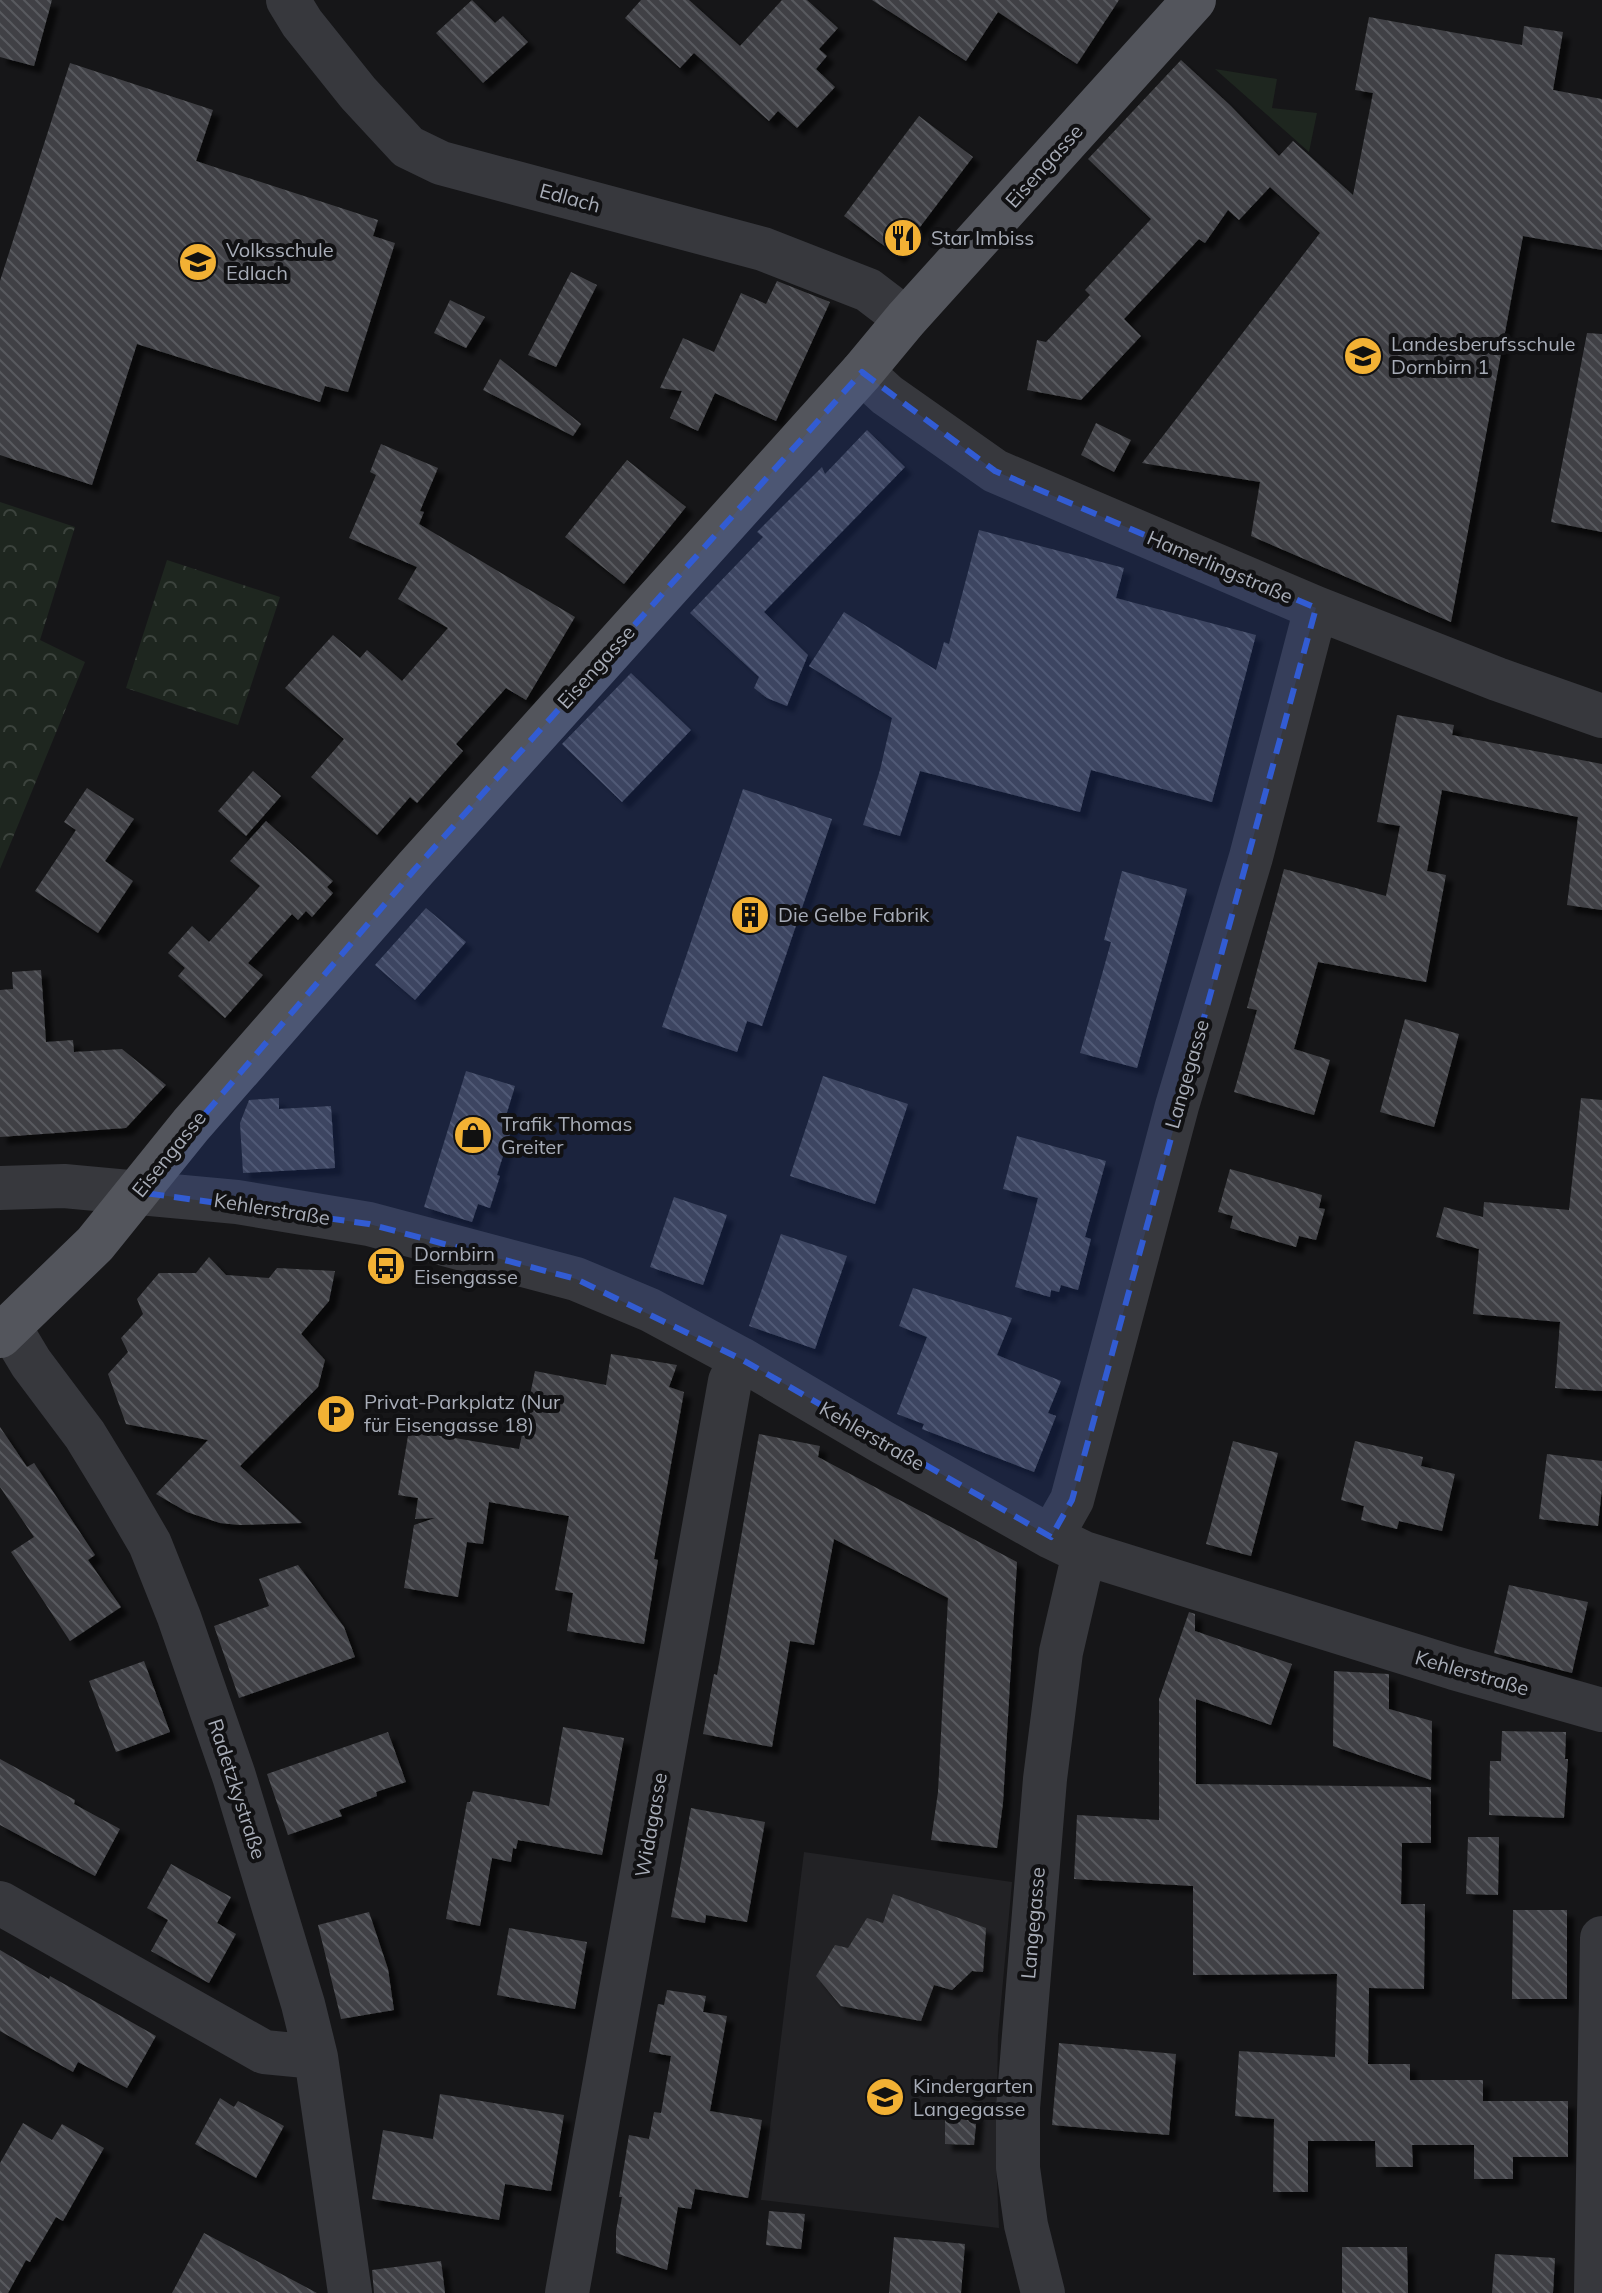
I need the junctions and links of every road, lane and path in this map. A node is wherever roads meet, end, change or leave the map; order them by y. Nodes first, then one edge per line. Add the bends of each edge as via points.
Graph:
1 (288, 0) edge
2 (1194, 0) edge
3 (906, 319) junction
4 (862, 372) junction
5 (1316, 608) junction
6 (1602, 716) edge
7 (0, 1188) edge
8 (138, 1192) junction
9 (5, 1332) edge
10 (741, 1359) junction
11 (1068, 1545) junction
12 (1602, 1710) edge
13 (0, 1903) edge
14 (1602, 1938) edge
15 (316, 2057) junction
16 (350, 2293) edge
17 (567, 2293) edge
18 (1043, 2293) edge
19 (1596, 2293) edge

1 - 3 street, Edlach via 358,93 408,147 441,163 763,249 868,290
2 - 3 main road, Eisengasse
3 - 4 main road, Eisengasse
4 - 5 street, Hamerlingstraße via 995,471
4 - 8 main road, Eisengasse via 415,869
5 - 6 street, Hamerlingstraße
5 - 11 street, Langegasse via 1072,1500
7 - 8 street, Kehlerstraße
8 - 9 main road, Eisengasse via 95,1244
8 - 10 street, Kehlerstraße via 369,1224 576,1279 650,1310
9 - 15 street, Radetzkystraße via 85,1435 150,1544 234,1776
10 - 11 street, Kehlerstraße
10 - 17 street, Widagasse via 730,1381
11 - 12 street, Kehlerstraße
11 - 18 street, Langegasse via 1018,2108 1018,2168
13 - 15 street via 264,2052
14 - 19 street
15 - 16 street, Radetzkystraße

